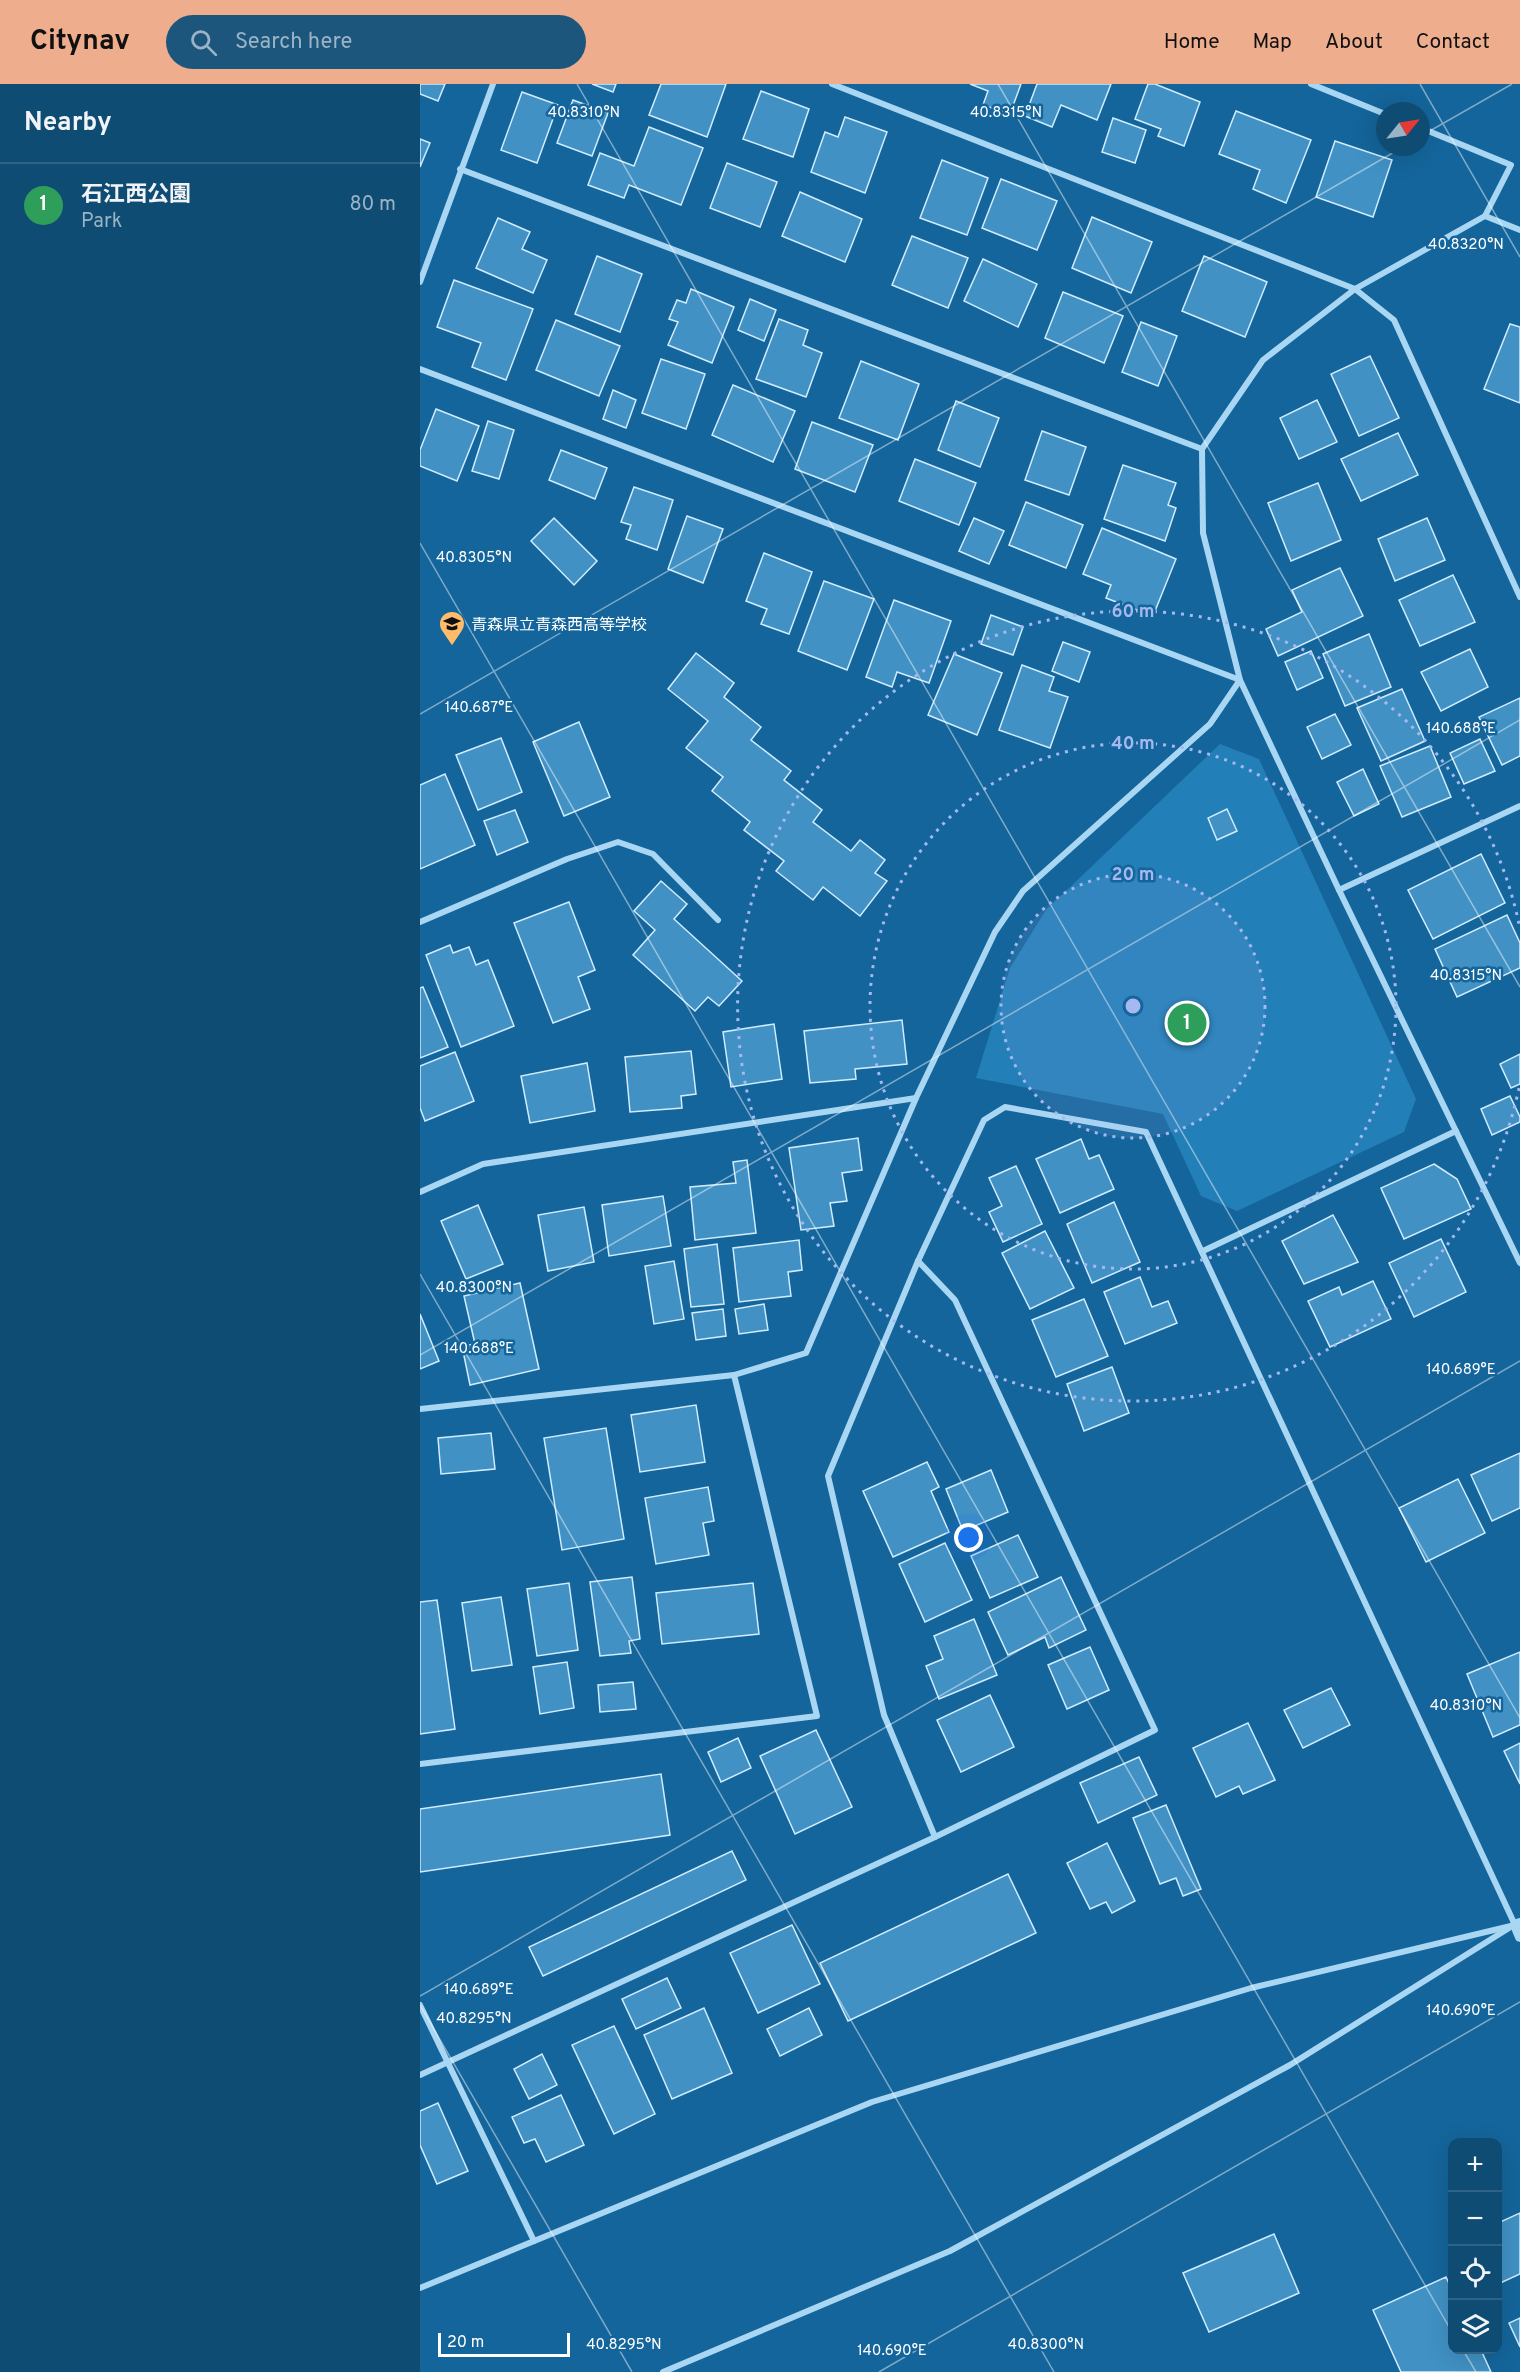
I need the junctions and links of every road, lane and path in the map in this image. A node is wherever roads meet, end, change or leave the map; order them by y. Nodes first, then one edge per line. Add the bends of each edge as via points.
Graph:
1 (493, 84) edge
2 (832, 84) edge
3 (1311, 84) edge
4 (1376, 110) edge
5 (1430, 132) edge
6 (1511, 165) junction
7 (1520, 168) edge
8 (460, 169) junction
9 (1485, 216) junction
10 (1520, 230) edge
11 (420, 282) edge
12 (1355, 289) junction
13 (420, 369) edge
14 (1203, 449) junction
15 (1520, 597) edge
16 (1240, 680) junction
17 (1520, 806) edge
18 (1339, 891) junction
19 (718, 921) dead end
20 (420, 922) edge
21 (916, 1098) junction
22 (1456, 1131) junction
23 (420, 1192) edge
24 (1203, 1251) junction
25 (918, 1261) junction
26 (1520, 1263) edge
27 (734, 1375) junction
28 (420, 1409) edge
29 (420, 1764) edge
30 (935, 1837) junction
31 (1517, 1924) edge
32 (1520, 1937) edge
33 (420, 2005) edge
34 (447, 2062) junction
35 (420, 2075) edge
36 (534, 2241) junction
37 (420, 2288) edge
38 (663, 2372) edge

1 - 8 street
2 - 12 street
3 - 4 street
5 - 6 street
6 - 7 street
6 - 9 street
8 - 11 street
8 - 14 street
9 - 10 street
9 - 12 street
12 - 14 street via 1263,360
12 - 15 street via 1394,320
13 - 16 street
14 - 16 street via 1203,533
16 - 18 street
16 - 21 street via 1210,724 1023,891 995,932
17 - 18 street
18 - 22 street
19 - 20 street via 653,854 618,842 567,859
21 - 23 street via 483,1164
21 - 27 street via 806,1353
22 - 24 street
22 - 26 street
24 - 25 street via 1146,1132 1005,1107 984,1120
24 - 31 street
25 - 30 street via 828,1476 884,1714
25 - 30 street via 954,1300 1155,1730
27 - 28 street
27 - 29 street via 817,1716
30 - 34 street
31 - 32 street
31 - 36 street via 1251,1988 872,2102
31 - 38 street via 1290,2065 950,2251
33 - 34 street
34 - 35 street
34 - 36 street
36 - 37 street

